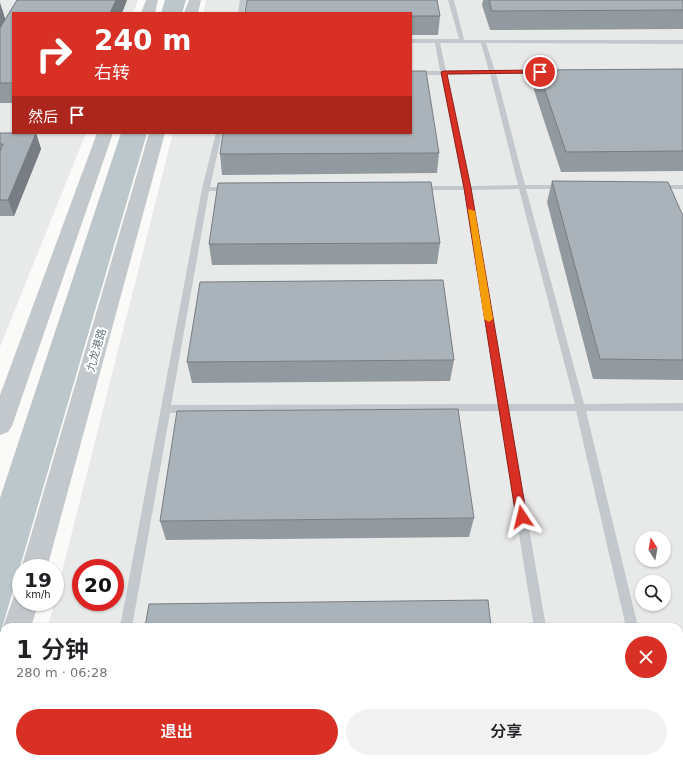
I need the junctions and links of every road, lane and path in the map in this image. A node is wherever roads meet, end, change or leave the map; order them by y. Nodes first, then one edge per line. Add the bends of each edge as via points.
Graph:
1 (152, 0) edge
2 (195, 0) edge
3 (243, 0) edge
4 (451, 0) edge
5 (148, 12) edge
6 (191, 12) edge
7 (241, 12) edge
8 (412, 41) edge
9 (437, 41) junction
10 (462, 41) junction
11 (483, 42) junction
12 (683, 42) edge
13 (444, 72) junction
14 (492, 72) junction
15 (556, 72) edge
16 (412, 73) edge
17 (105, 134) edge
18 (157, 134) edge
19 (219, 134) edge
20 (652, 187) edge
21 (683, 187) edge
22 (413, 188) edge
23 (467, 188) junction
24 (522, 188) junction
25 (568, 188) edge
26 (206, 189) junction
27 (235, 189) edge
28 (683, 407) edge
29 (503, 408) junction
30 (580, 408) junction
31 (166, 409) junction
32 (0, 426) edge
33 (37, 559) edge
34 (22, 611) edge
35 (19, 623) edge
36 (127, 623) edge
37 (539, 623) edge
38 (631, 623) edge

1 - 5 street
2 - 6 street
3 - 7 lane
4 - 10 lane
8 - 9 lane
9 - 10 lane
9 - 13 lane
10 - 11 lane
11 - 12 lane
11 - 14 lane
13 - 14 lane
13 - 16 lane
13 - 23 lane
14 - 15 lane
14 - 24 lane
17 - 32 street
18 - 33 street, 九龙港路
19 - 26 lane
20 - 21 lane
22 - 23 lane
23 - 24 lane
23 - 29 lane
24 - 25 lane
24 - 30 lane
26 - 27 lane
26 - 31 lane
28 - 30 lane
29 - 30 lane
29 - 31 lane
29 - 37 lane
30 - 38 lane
31 - 36 lane
34 - 35 street

